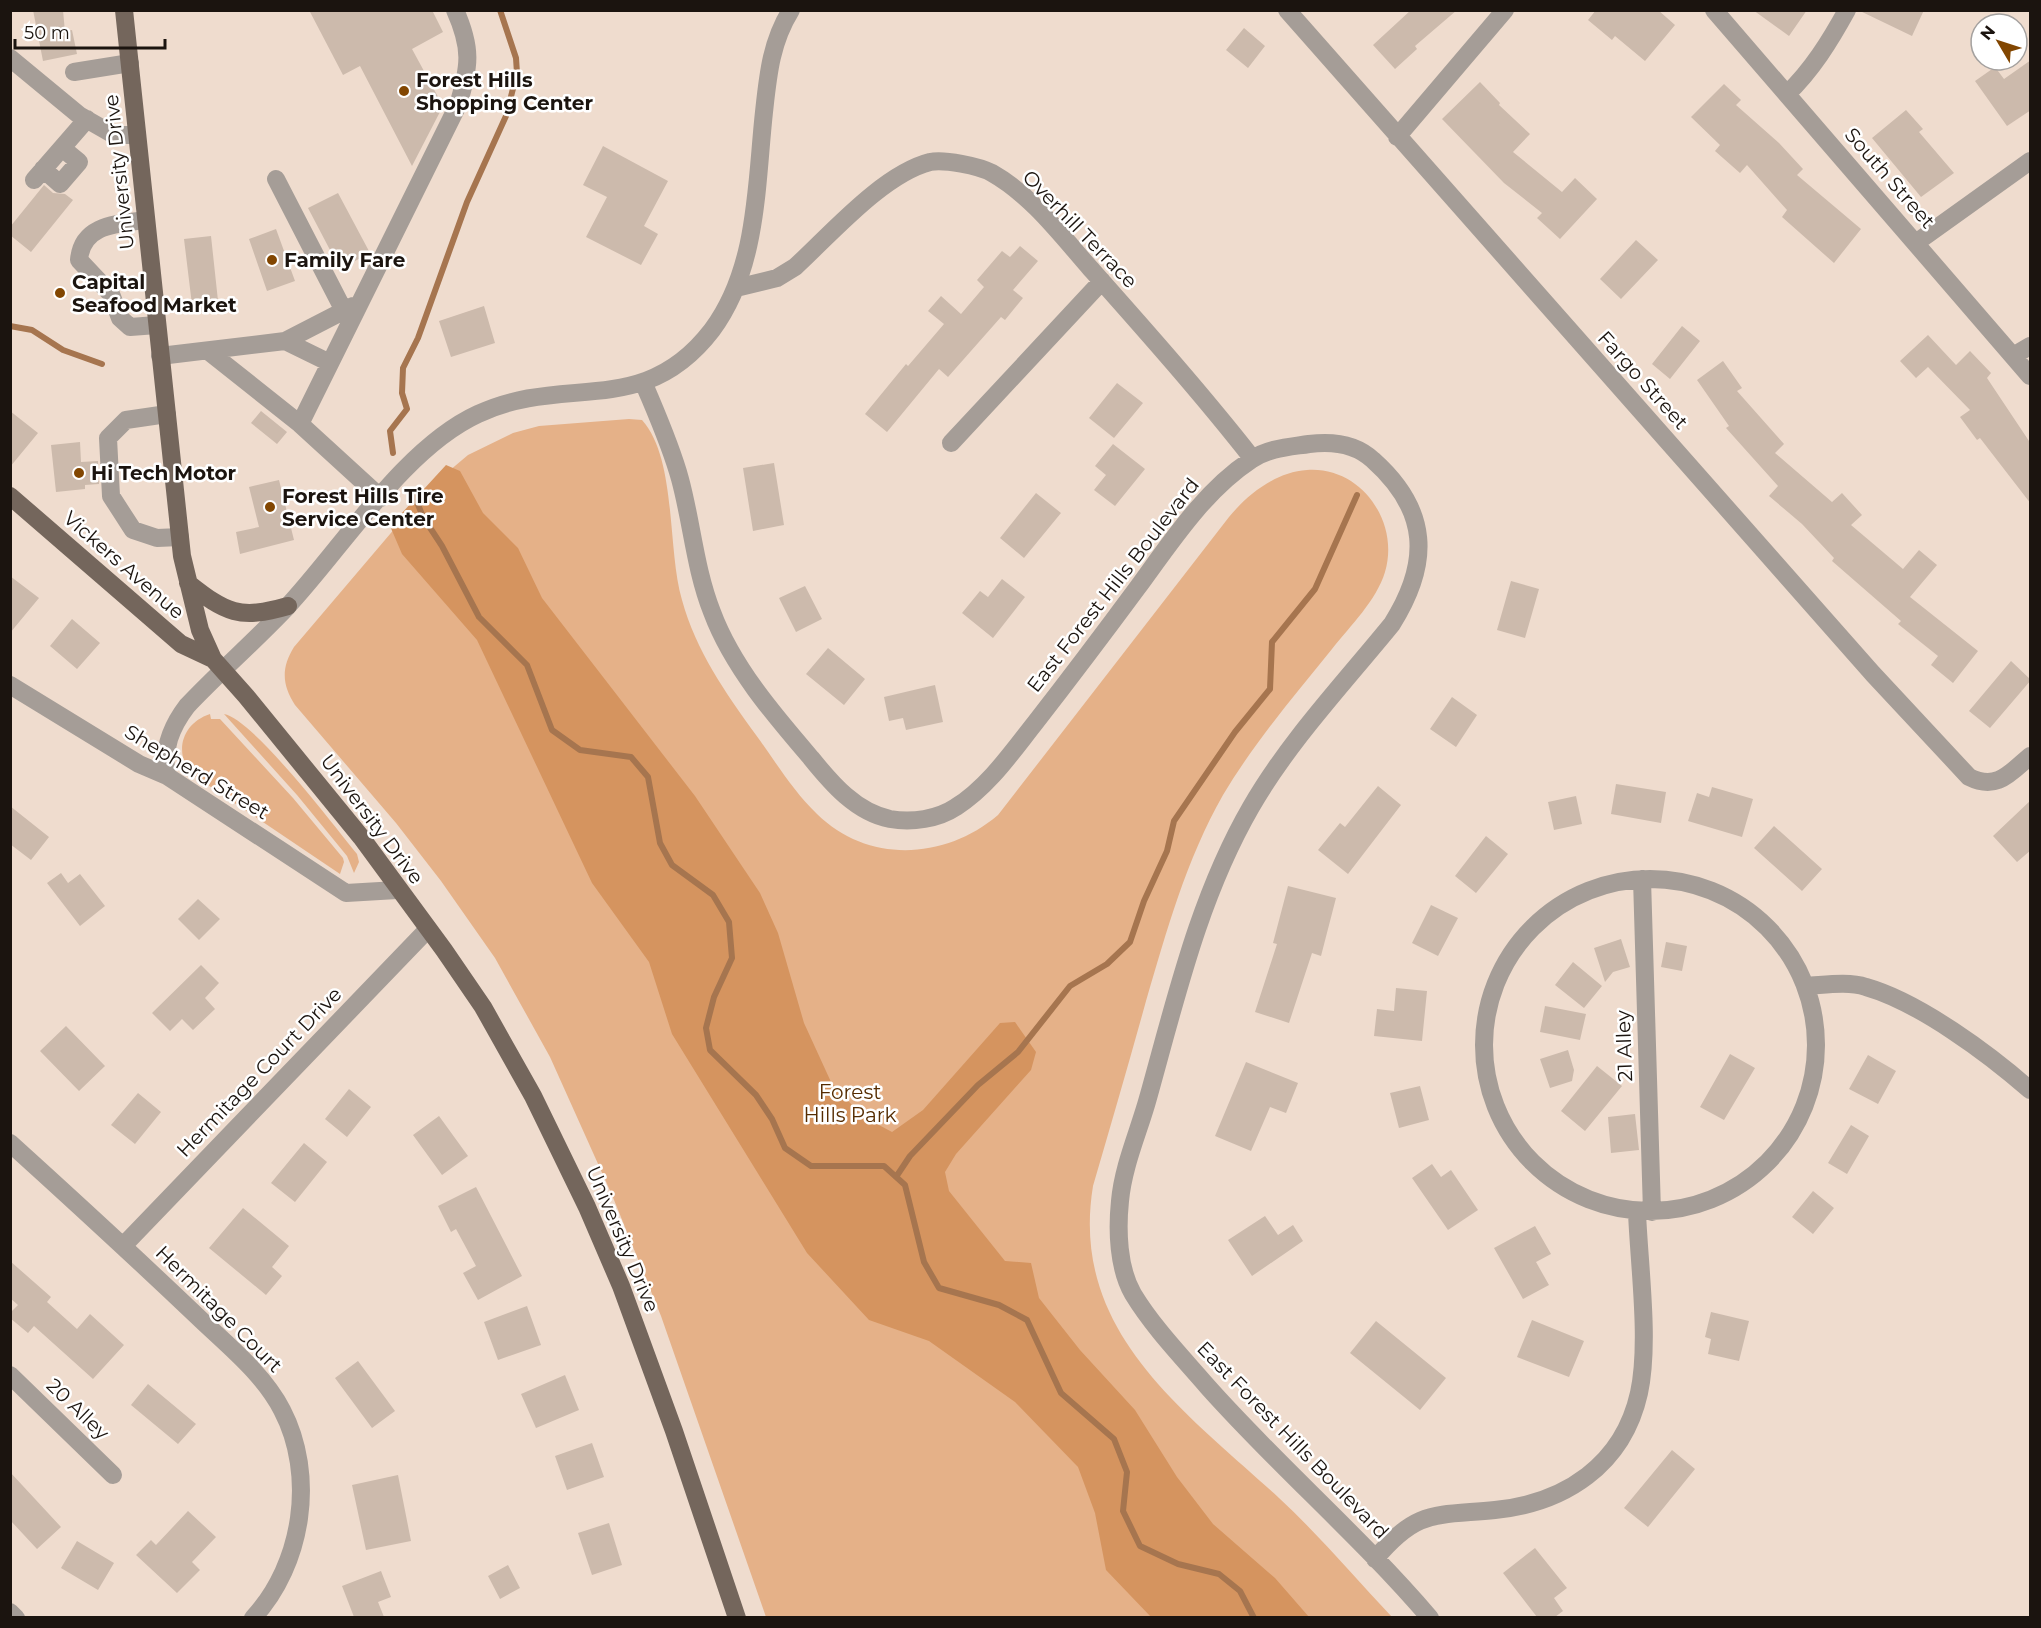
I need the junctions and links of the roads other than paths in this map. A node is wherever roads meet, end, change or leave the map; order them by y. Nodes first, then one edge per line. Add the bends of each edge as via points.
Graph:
1 (124, 10) edge
2 (456, 10) edge
3 (791, 10) edge
4 (1287, 10) edge
5 (1505, 10) edge
6 (1714, 10) edge
7 (1846, 10) edge
8 (10, 58) edge
9 (130, 63) junction
10 (74, 72) dead end
11 (1786, 94) junction
12 (87, 119) junction
13 (137, 135) junction
14 (1397, 137) junction
15 (2031, 161) edge
16 (39, 175) dead end
17 (276, 179) dead end
18 (146, 220) junction
19 (1917, 242) junction
20 (1102, 281) junction
21 (736, 288) junction
22 (352, 307) junction
23 (157, 325) junction
24 (285, 341) junction
25 (2031, 346) edge
26 (208, 351) junction
27 (160, 356) junction
28 (2013, 356) junction
29 (330, 363) junction
30 (2031, 376) edge
31 (644, 384) junction
32 (167, 414) junction
33 (300, 424) junction
34 (951, 443) dead end
35 (1252, 458) junction
36 (10, 496) edge
37 (381, 498) junction
38 (180, 537) junction
39 (188, 583) junction
40 (288, 606) junction
41 (218, 665) junction
42 (10, 685) edge
43 (2031, 756) edge
44 (168, 776) junction
45 (1642, 879) junction
46 (398, 890) junction
47 (428, 929) junction
48 (1806, 986) junction
49 (2031, 1090) edge
50 (10, 1143) edge
51 (1644, 1212) junction
52 (123, 1246) junction
53 (10, 1375) edge
54 (113, 1475) dead end
55 (1375, 1559) junction
56 (10, 1612) edge
57 (16, 1617) edge
58 (254, 1617) edge
59 (736, 1617) edge
60 (1430, 1617) edge

1 - 9 main road, University Drive
2 - 22 street via 470,56 458,105
3 - 21 street via 771,59 751,228
4 - 14 street, Fargo Street
5 - 14 street
6 - 11 street, South Street
7 - 11 street via 1823,51
8 - 12 street
9 - 10 street
9 - 13 main road, University Drive
11 - 19 street, South Street
12 - 13 street via 114,135
12 - 16 street
13 - 18 main road, University Drive
14 - 43 street, Fargo Street via 1969,777 1982,783 2004,778
15 - 19 street
17 - 22 street
18 - 23 main road, University Drive
18 - 23 street via 93,232 80,246 79,260 111,294 120,318 130,327
19 - 28 street, South Street
20 - 21 street, Overhill Terrace via 1016,190 990,172 947,161 932,162 894,177 795,267 777,278
20 - 34 street
20 - 35 street, Overhill Terrace
21 - 31 street via 714,327 689,355
22 - 24 street
22 - 29 street
23 - 27 main road, University Drive
24 - 26 street
24 - 29 street
25 - 28 street
26 - 27 street
26 - 33 street
27 - 32 main road, University Drive
28 - 30 street, South Street
29 - 33 street
31 - 35 street, East Forest Hills Boulevard via 680,477 705,594 730,650 778,720 829,780 857,806 904,821 940,815 975,794 1012,752 1204,501
31 - 37 street via 528,398 478,414 432,443
32 - 38 main road, University Drive
32 - 38 street via 126,420 108,438 111,496 133,530 156,538
33 - 37 street
35 - 55 street, East Forest Hills Boulevard via 1266,452 1334,442 1369,456 1408,500 1415,517 1419,535 1415,575 1406,602 1392,624 1287,754 1253,804 1214,880 1123,1181 1119,1223 1122,1259 1133,1293 1182,1358 1262,1446
36 - 41 main road, Vickers Avenue via 181,644
37 - 40 street
38 - 39 main road, University Drive
39 - 40 main road via 233,612 257,615
39 - 41 main road, University Drive via 200,630
40 - 41 street
41 - 44 street via 178,718 167,746
41 - 46 main road, University Drive via 361,837
42 - 44 street, Shepherd Street via 139,764
44 - 46 street, Shepherd Street via 346,893
45 - 48 street via 1688,883 1731,900 1768,927 1784,945
45 - 51 street, 21 Alley
45 - 51 street via 1593,889 1570,900 1530,930 1495,986 1484,1044 1490,1093 1511,1138 1527,1158 1573,1193 1612,1208
46 - 47 main road, University Drive
47 - 52 street, Hermitage Court Drive
47 - 59 main road, University Drive via 483,1007 533,1096 587,1207 665,1404
48 - 49 street via 1851,984 1885,994 1972,1045
48 - 51 street via 1817,1041 1813,1078 1801,1114 1782,1147 1756,1174 1724,1194 1689,1207
50 - 52 street, Hermitage Court
51 - 55 street, 21 Alley via 1639,1394 1619,1440 1569,1490 1534,1504 1422,1518 1399,1533
52 - 58 street, Hermitage Court via 265,1385 282,1409 293,1436 299,1464 300,1519 277,1585
53 - 54 street, 20 Alley
55 - 60 street, East Forest Hills Boulevard
56 - 57 street

